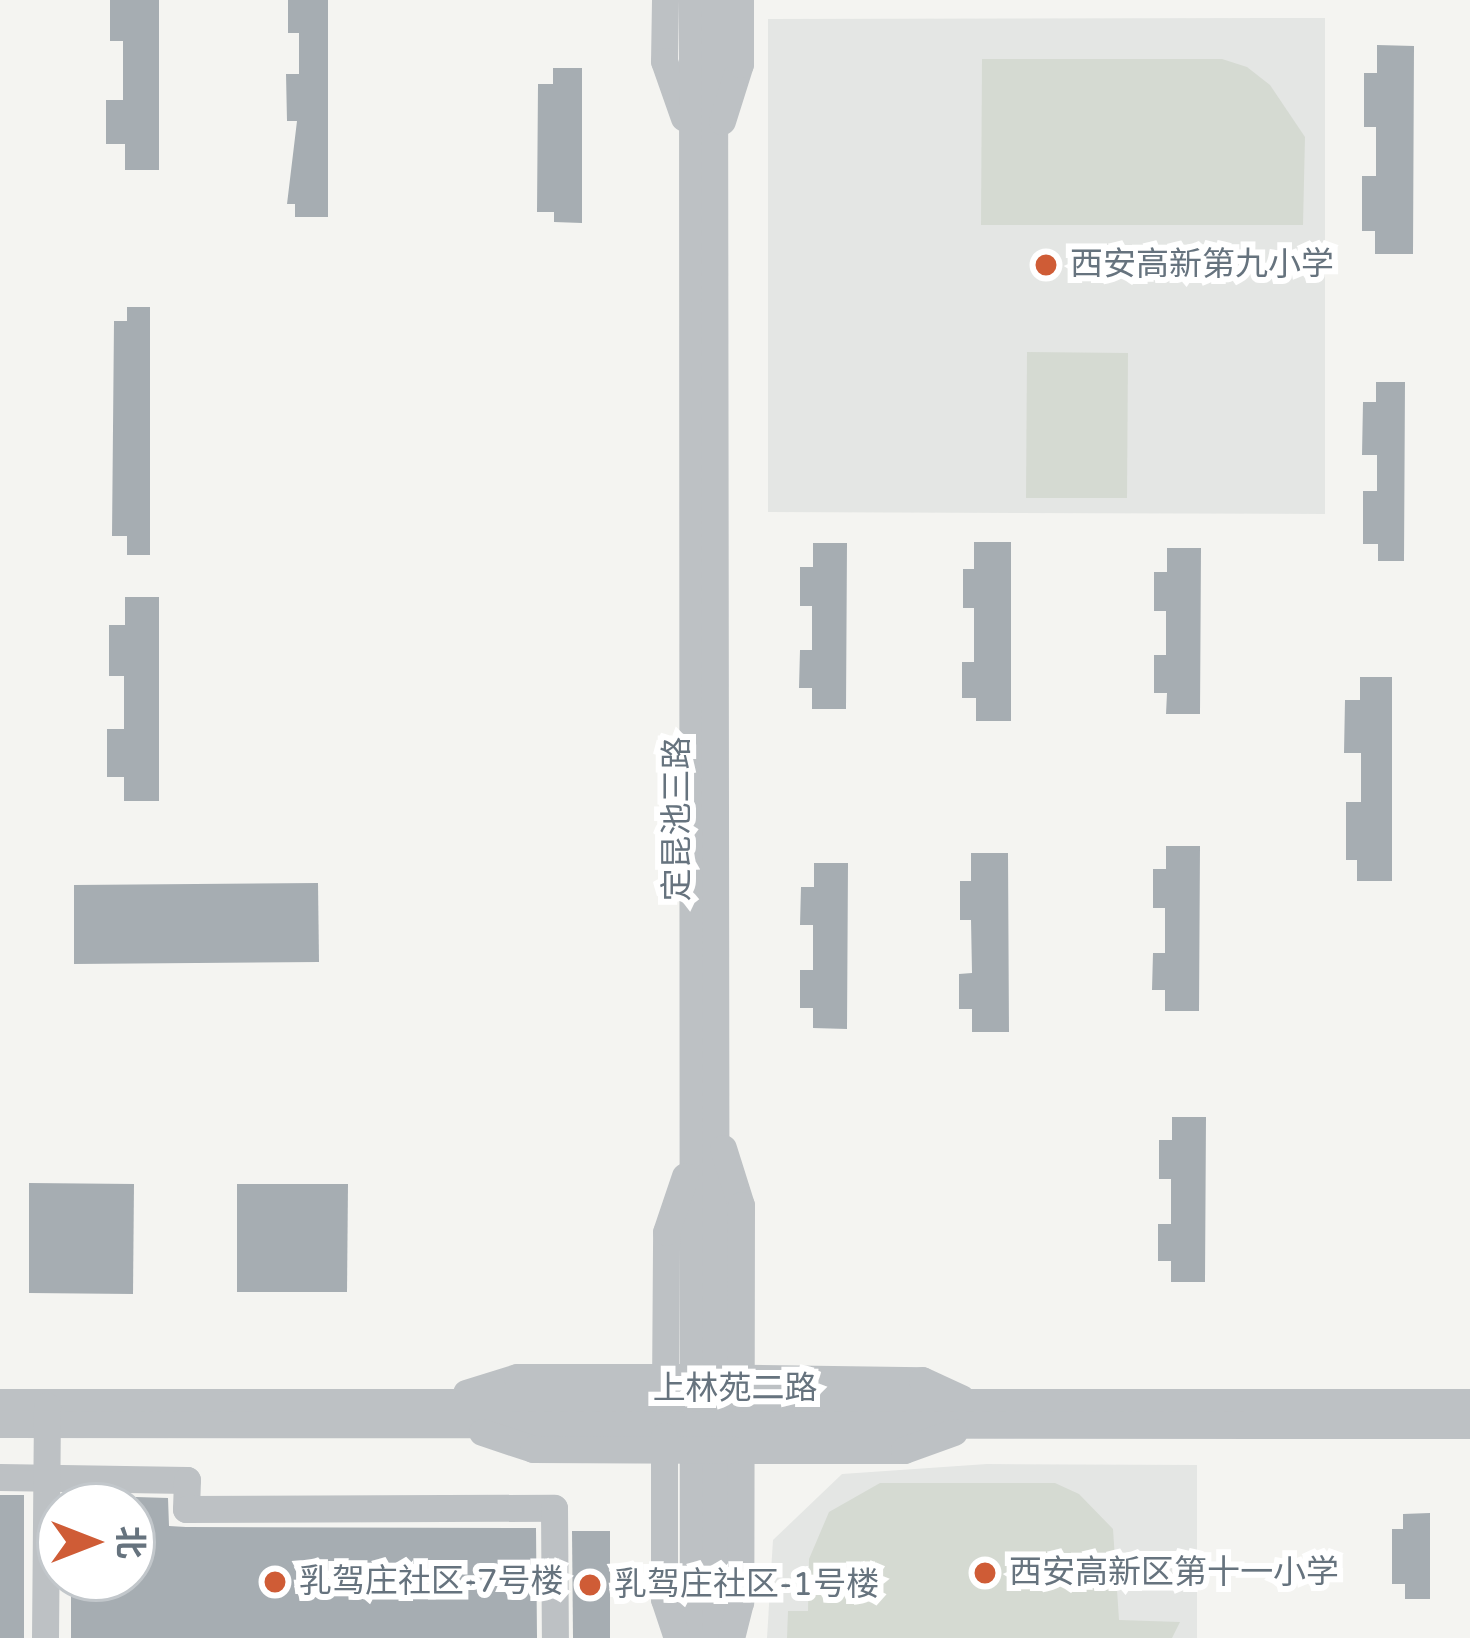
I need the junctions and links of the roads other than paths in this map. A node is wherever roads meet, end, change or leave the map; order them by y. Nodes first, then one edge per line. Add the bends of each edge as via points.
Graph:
1 (665, 0) edge
2 (692, 0) edge
3 (714, 0) edge
4 (740, 0) edge
5 (703, 144) junction
6 (1470, 1393) edge
7 (0, 1402) edge
8 (1470, 1402) edge
9 (47, 1413) junction
10 (703, 1413) junction
11 (973, 1413) junction
12 (1430, 1414) junction
13 (0, 1424) edge
14 (1470, 1425) edge
15 (1470, 1439) edge
16 (0, 1477) edge
17 (46, 1478) junction
18 (45, 1638) edge
19 (555, 1638) edge
20 (677, 1638) edge
21 (692, 1638) edge
22 (716, 1638) edge
23 (731, 1638) edge

1 - 5 street via 664,61
2 - 5 street, 定昆池三路
3 - 5 street, 定昆池三路
4 - 5 street via 740,64
5 - 10 street, 定昆池三路 via 692,1155
5 - 10 street, 定昆池三路 via 715,1120
6 - 12 street
7 - 9 street, 上林苑二路
8 - 12 street, 上林苑二路
9 - 10 street, 上林苑二路 via 438,1402
9 - 10 street, 上林苑二路 via 461,1425
9 - 13 street, 上林苑二路
9 - 17 street
10 - 11 street, 上林苑二路
10 - 11 street via 904,1450
10 - 20 street via 664,1599
10 - 21 street, 定昆池三路
10 - 22 street, 定昆池三路
10 - 23 street via 740,1602
11 - 12 street, 上林苑二路
12 - 14 street, 上林苑二路
12 - 15 street
16 - 17 street
17 - 18 street
17 - 19 street via 187,1480 186,1509 554,1508

